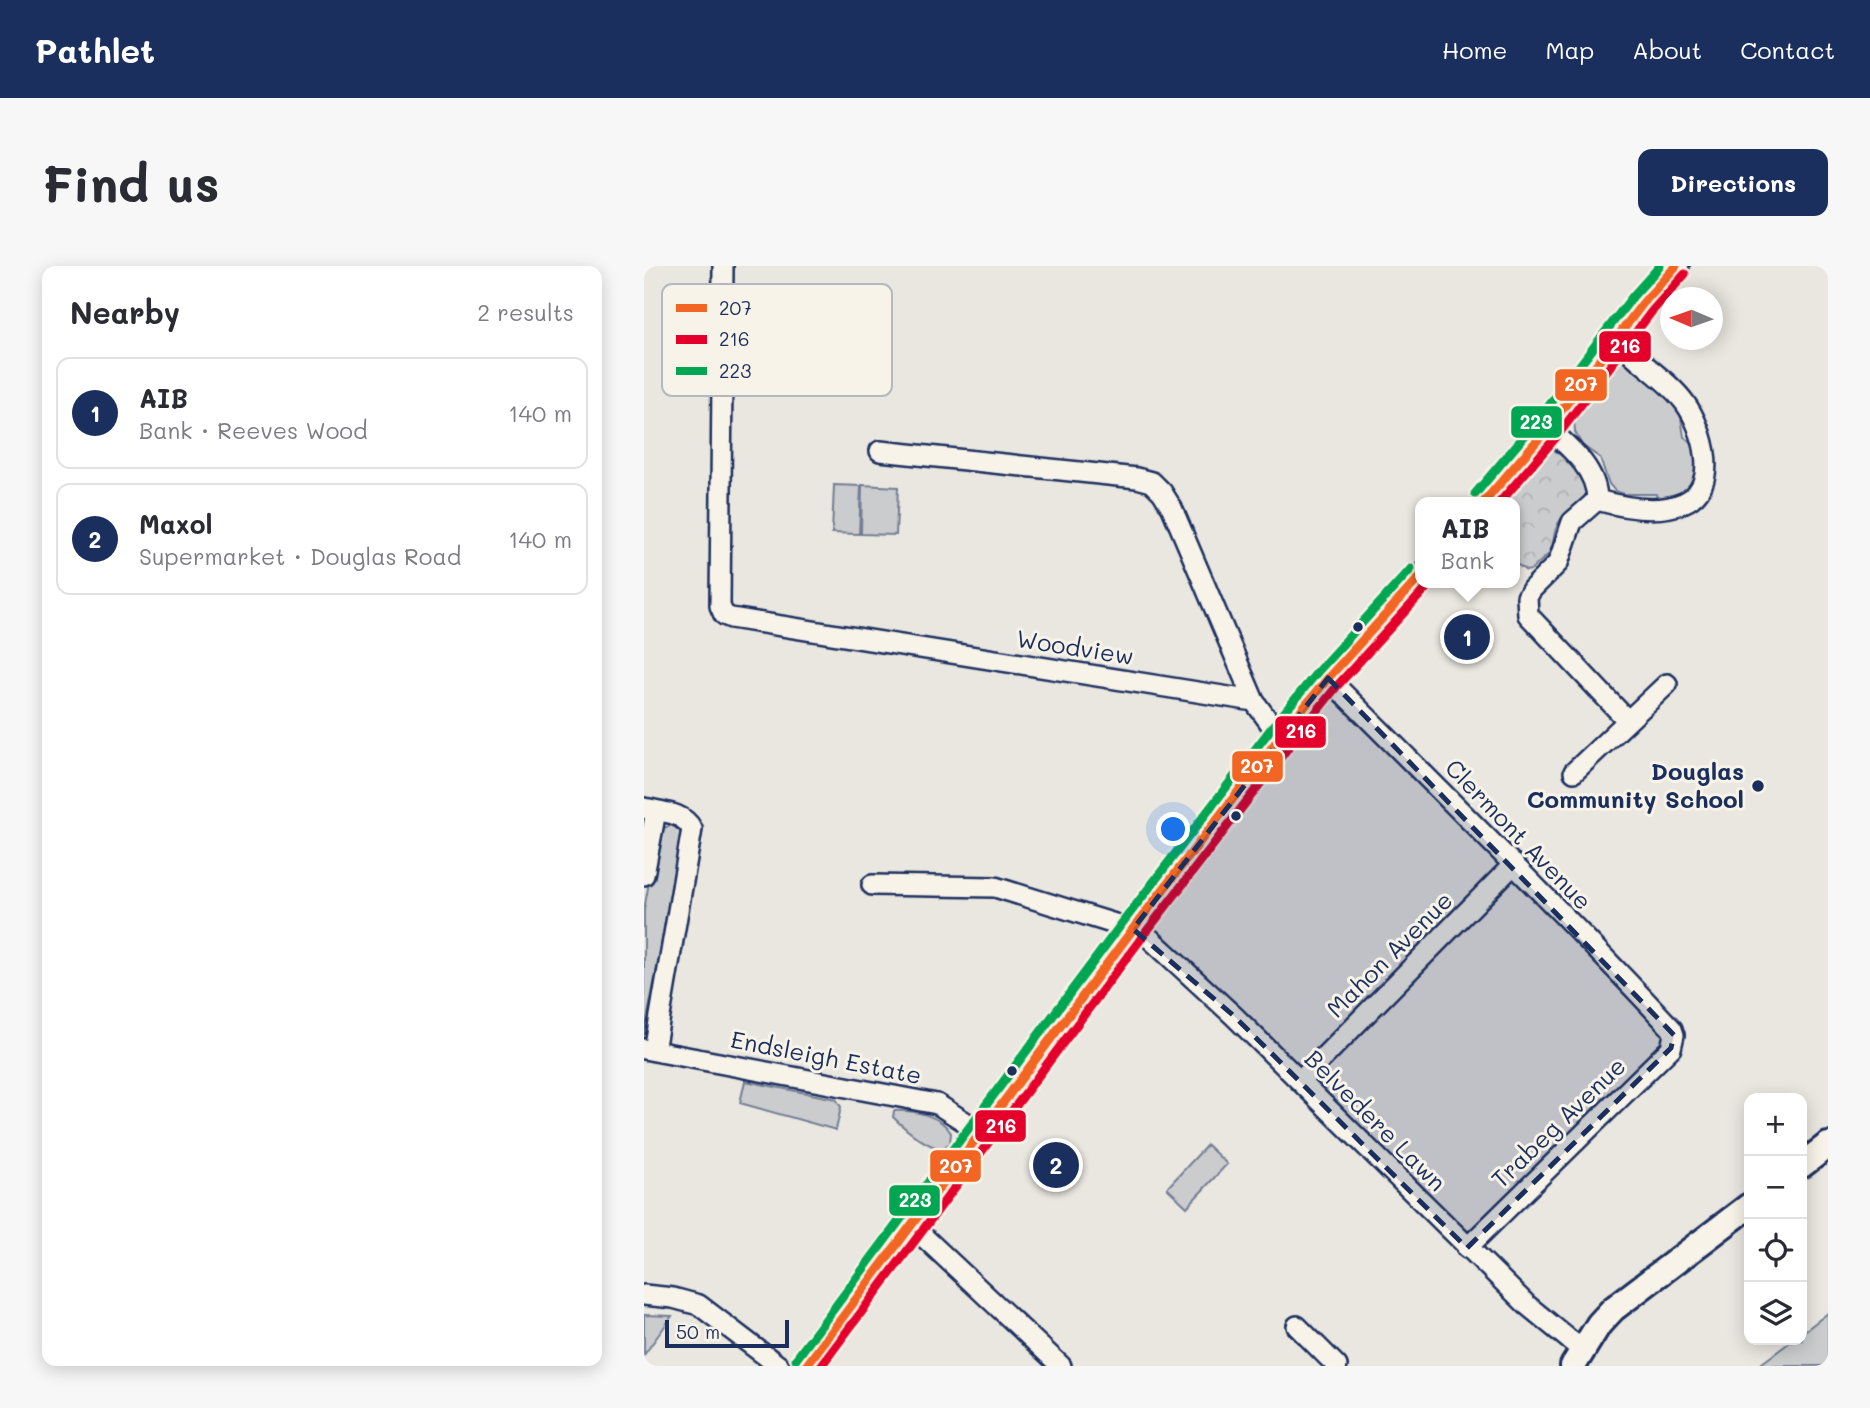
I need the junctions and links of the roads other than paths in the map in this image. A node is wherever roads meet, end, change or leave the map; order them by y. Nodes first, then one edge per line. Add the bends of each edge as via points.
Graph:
1 (723, 266) edge
2 (1676, 266) edge
3 (723, 284) edge
4 (1633, 355) dead end
5 (722, 396) edge
6 (1548, 428) junction
7 (880, 451) dead end
8 (1488, 497) edge
9 (1597, 500) junction
10 (1415, 582) edge
11 (1328, 678) junction
12 (1667, 684) dead end
13 (1254, 701) junction
14 (1628, 721) junction
15 (1280, 737) junction
16 (1574, 772) dead end
17 (650, 810) edge
18 (1514, 864) junction
19 (644, 875) edge
20 (872, 886) dead end
21 (1133, 929) junction
22 (1672, 1029) joint
23 (649, 1050) edge
24 (1300, 1081) junction
25 (981, 1132) junction
26 (1828, 1145) edge
27 (1807, 1161) edge
28 (1744, 1210) edge
29 (911, 1225) junction
30 (1467, 1248) junction
31 (644, 1295) edge
32 (1297, 1326) dead end
33 (1578, 1358) edge
34 (1334, 1365) edge
35 (779, 1366) edge
36 (806, 1366) edge
37 (1060, 1366) edge

1 - 3 street, Woodview
2 - 6 main road
4 - 9 street via 1684,400 1705,453 1702,480 1692,497 1670,507
5 - 13 street, Woodview via 720,606 724,615
6 - 8 main road
6 - 9 street via 1578,456 1594,483
7 - 13 street via 1152,482 1181,527
9 - 14 street via 1572,522 1558,563 1532,589 1528,615
10 - 11 main road
11 - 15 main road
11 - 18 street, Clermont Avenue
12 - 14 street
13 - 15 street
14 - 16 street
15 - 21 main road
17 - 19 street, Endsleigh Estate
17 - 23 street, Endsleigh Estate via 681,816 692,836
18 - 22 street, Clermont Avenue
18 - 24 street, Mahon Avenue
20 - 21 street, Belvedere Lawn via 995,887
21 - 24 street, Belvedere Lawn via 1144,933
21 - 25 main road
22 - 30 street, Trabeg Avenue via 1671,1048
23 - 25 street, Endsleigh Estate via 937,1104
24 - 30 street, Belvedere Lawn
25 - 29 main road
26 - 27 main road
28 - 33 main road via 1622,1301 1599,1324
29 - 36 main road
29 - 37 street
30 - 33 street, Belvedere Lawn
31 - 35 street via 699,1305
32 - 34 street

